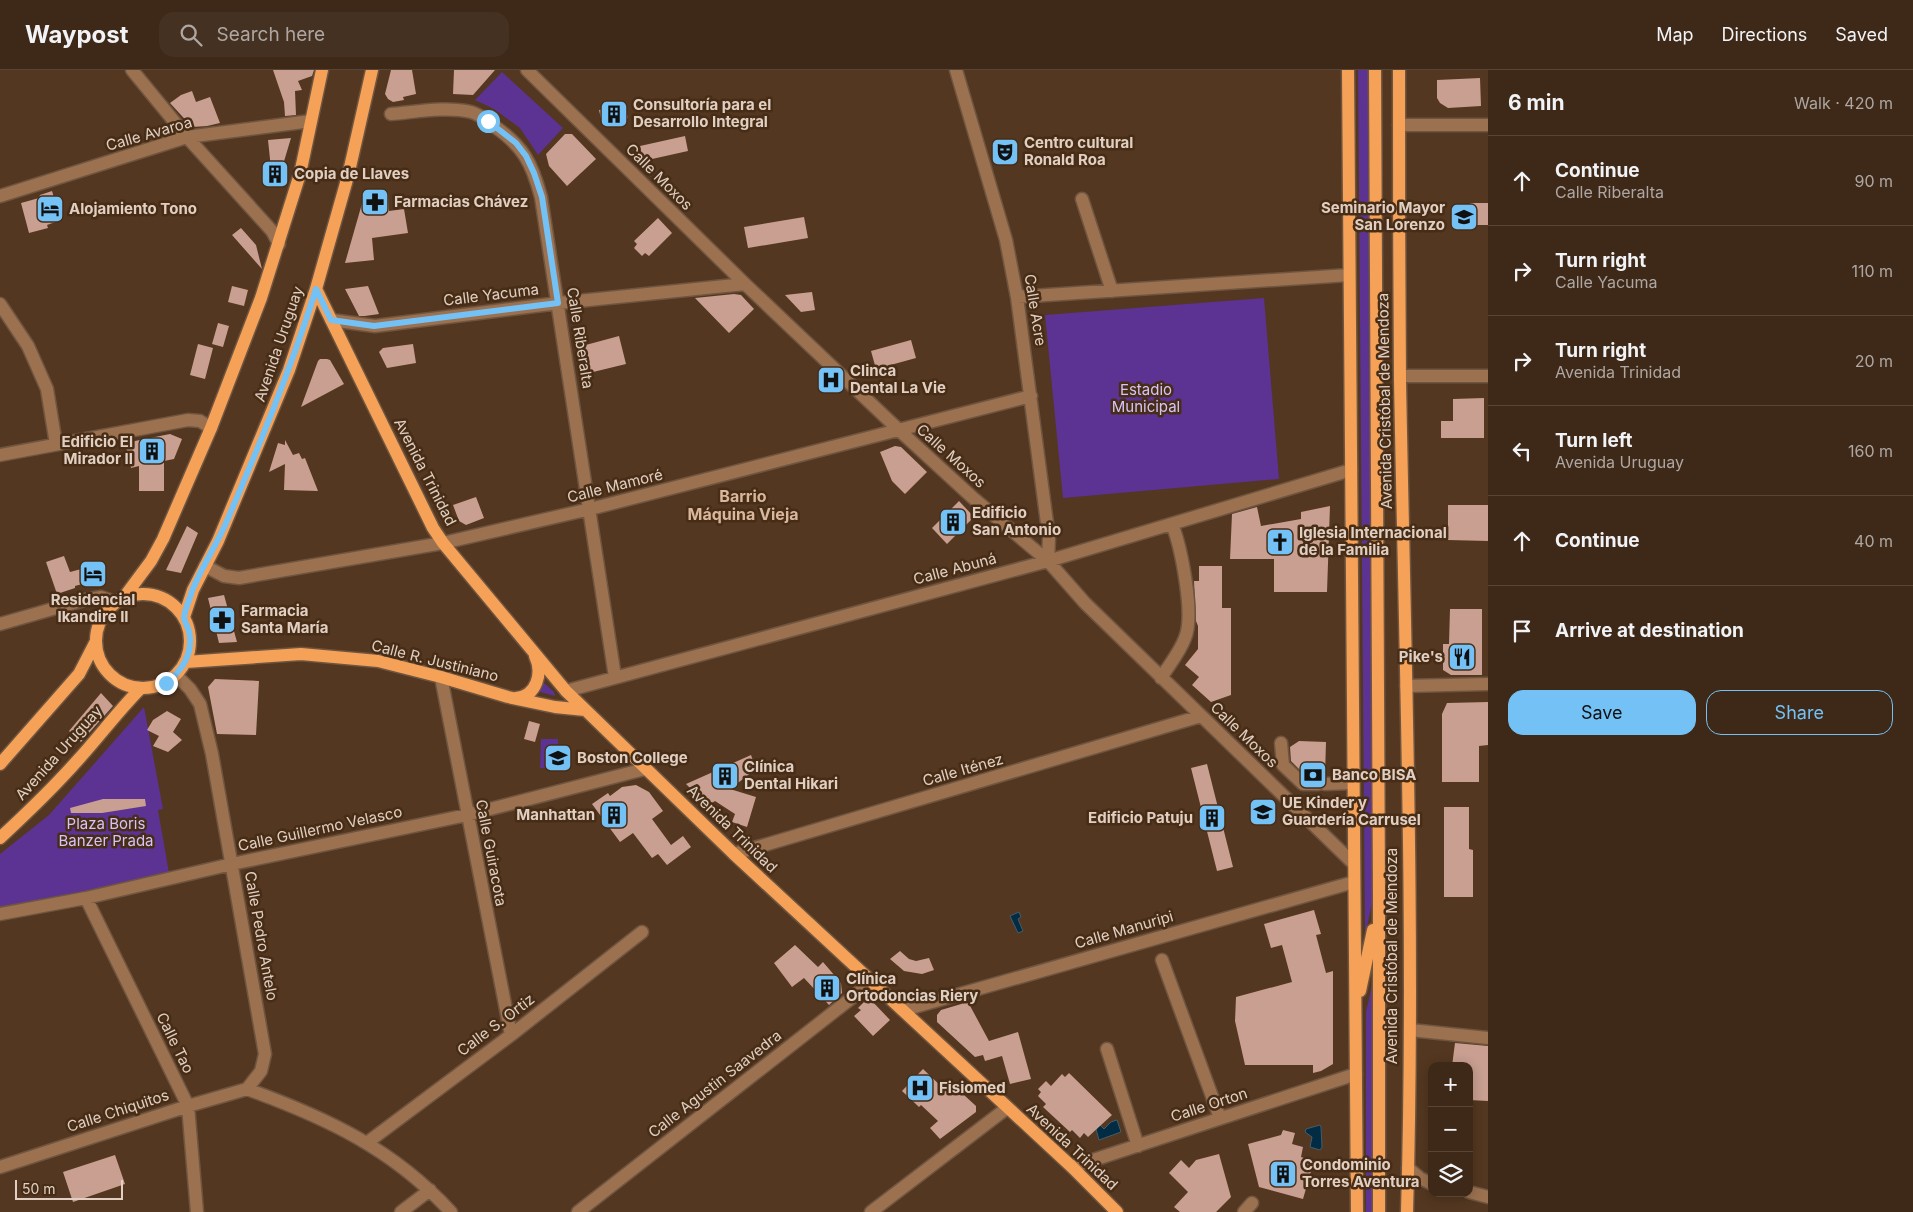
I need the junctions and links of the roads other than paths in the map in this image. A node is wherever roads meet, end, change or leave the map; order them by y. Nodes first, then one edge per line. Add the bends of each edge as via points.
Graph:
1 (132, 70) edge
2 (322, 70) edge
3 (372, 70) edge
4 (527, 70) edge
5 (956, 70) edge
6 (1348, 70) edge
7 (1376, 70) edge
8 (1399, 70) edge
9 (391, 114) dead end
10 (310, 121) junction
11 (1488, 125) edge
12 (1399, 126) junction
13 (187, 137) junction
14 (0, 196) edge
15 (1082, 199) dead end
16 (279, 244) junction
17 (1349, 275) junction
18 (745, 284) junction
19 (316, 289) junction
20 (1112, 291) junction
21 (1018, 297) junction
22 (558, 303) junction
23 (0, 304) edge
24 (331, 320) junction
25 (1400, 376) junction
26 (1488, 376) edge
27 (1030, 396) junction
28 (211, 428) junction
29 (900, 431) junction
30 (56, 444) junction
31 (0, 455) edge
32 (1350, 470) junction
33 (590, 509) junction
34 (1172, 524) junction
35 (443, 543) junction
36 (1048, 561) junction
37 (205, 566) junction
38 (120, 599) junction
39 (184, 617) junction
40 (0, 624) edge
41 (95, 643) junction
42 (533, 652) junction
43 (186, 662) junction
44 (176, 676) junction
45 (441, 677) junction
46 (615, 677) junction
47 (1161, 678) junction
48 (1488, 684) edge
49 (1406, 686) junction
50 (141, 688) junction
51 (566, 691) junction
52 (508, 698) junction
53 (585, 710) junction
54 (1201, 716) junction
55 (1281, 743) dead end
56 (0, 764) edge
57 (645, 769) junction
58 (1353, 783) junction
59 (467, 815) junction
60 (0, 838) edge
61 (734, 854) junction
62 (232, 864) junction
63 (1354, 864) junction
64 (1354, 882) junction
65 (1379, 895) junction
66 (86, 898) junction
67 (0, 914) edge
68 (642, 932) dead end
69 (1162, 960) dead end
70 (872, 982) junction
71 (904, 1010) junction
72 (1356, 1010) junction
73 (1410, 1030) junction
74 (511, 1035) junction
75 (1488, 1038) edge
76 (1107, 1049) dead end
77 (1356, 1074) junction
78 (247, 1089) junction
79 (188, 1106) junction
80 (1007, 1108) junction
81 (1220, 1118) junction
82 (368, 1142) junction
83 (1138, 1146) junction
84 (0, 1167) edge
85 (1072, 1167) junction
86 (1408, 1168) junction
87 (1428, 1182) edge
88 (1428, 1184) edge
89 (430, 1190) junction
90 (1408, 1191) junction
91 (1473, 1193) edge
92 (1488, 1196) edge
93 (197, 1212) edge
94 (402, 1212) edge
95 (451, 1212) edge
96 (578, 1212) edge
97 (871, 1212) edge
98 (1117, 1212) edge
99 (1357, 1212) edge
100 (1379, 1212) edge
101 (1407, 1212) edge

1 - 13 street
2 - 10 main road
3 - 19 main road, Avenida Uruguay via 348,176
4 - 18 street, Calle Moxos
5 - 21 street, Calle Acre via 1006,240
6 - 17 main road
7 - 65 main road, Avenida Cristóbal de Mendoza
8 - 12 main road, Avenida Cristóbal de Mendoza
9 - 22 street, Calle Riberalta via 472,112 516,143 526,156 542,197
10 - 13 street, Calle Avaroa
10 - 16 main road via 300,174
11 - 12 street
12 - 25 main road, Avenida Cristóbal de Mendoza
13 - 14 street, Calle Avaroa
13 - 16 street via 272,231
15 - 20 street
16 - 28 main road
17 - 20 street
17 - 32 main road
18 - 22 street, Calle Yacuma
18 - 29 street, Calle Moxos
19 - 24 main road, Avenida Trinidad
19 - 37 main road, Avenida Uruguay via 290,370
20 - 21 street
21 - 27 street, Calle Acre
22 - 24 street, Calle Yacuma via 374,326
22 - 33 street, Calle Riberalta
23 - 30 street via 28,346 47,389
24 - 35 main road, Avenida Trinidad
25 - 26 street
25 - 49 main road, Avenida Cristóbal de Mendoza
27 - 29 street, Calle Mamoré
27 - 36 street, Calle Acre via 1049,538
28 - 30 street via 200,421 188,420
28 - 38 main road via 158,549
29 - 33 street, Calle Mamoré
29 - 36 street, Calle Moxos
30 - 31 street
32 - 34 street, Calle Abuná
32 - 58 main road
33 - 35 street, Calle Mamoré
33 - 46 street, Calle Riberalta
34 - 36 street, Calle Abuná
34 - 47 street via 1184,568 1188,621 1186,637
35 - 37 street, Calle Mamoré via 239,578 224,576
35 - 42 main road, Avenida Trinidad
36 - 46 street, Calle Abuná
36 - 47 street, Calle Moxos via 1085,603
37 - 39 main road, Avenida Uruguay
38 - 39 main road via 135,594 155,596 171,603
38 - 40 street via 101,597 84,600
38 - 41 main road via 104,613 97,627
39 - 43 main road via 190,647
41 - 50 main road via 106,672 122,684
41 - 56 main road via 79,674
42 - 51 main road, Avenida Trinidad
42 - 52 main road via 539,675 535,687 527,695
43 - 44 main road
43 - 45 main road, Calle R. Justiniano via 301,654 378,661
44 - 50 main road via 160,685
44 - 62 street, Calle Pedro Antelo via 200,704
45 - 52 main road, Calle R. Justiniano
45 - 59 street, Calle Guiracota
46 - 51 street, Calle Abuná
47 - 54 street, Calle Moxos
48 - 49 street
49 - 73 main road, Avenida Cristóbal de Mendoza
50 - 60 main road, Avenida Uruguay via 79,760
51 - 53 main road, Avenida Trinidad
52 - 53 main road, Calle R. Justiniano
53 - 57 main road, Avenida Trinidad
54 - 61 street, Calle Iténez
54 - 63 street, Calle Moxos
55 - 58 street via 1283,764 1302,784
57 - 59 street, Calle Guillermo Velasco
57 - 61 main road, Avenida Trinidad
58 - 63 main road
59 - 62 street, Calle Guillermo Velasco
59 - 74 street, Calle Guiracota
61 - 70 main road, Avenida Trinidad
62 - 66 street, Calle Guillermo Velasco
62 - 78 street, Calle Pedro Antelo via 265,1054 261,1070
63 - 64 main road
64 - 71 street, Calle Manuripi
64 - 72 main road
65 - 72 main road
65 - 100 main road, Avenida Cristóbal de Mendoza
66 - 67 street, Calle Guillermo Velasco
66 - 79 street, Calle Tao
68 - 74 street, Calle S. Ortiz
69 - 81 street
70 - 71 main road, Avenida Trinidad
70 - 96 street, Calle Agustin Saavedra
71 - 80 main road, Avenida Trinidad
72 - 77 main road
73 - 75 street
73 - 86 main road, Avenida Cristóbal de Mendoza
74 - 82 street, Calle S. Ortiz
76 - 83 street
77 - 81 street, Calle Orton
77 - 99 main road
78 - 79 street, Calle Chiquitos
78 - 82 street via 297,1107
79 - 84 street, Calle Chiquitos
79 - 93 street, Calle Tao
80 - 85 main road, Avenida Trinidad
80 - 97 street
81 - 83 street, Calle Orton
82 - 89 street
83 - 85 street, Calle Orton
85 - 98 main road, Avenida Trinidad
86 - 87 street
86 - 90 main road, Avenida Cristóbal de Mendoza
88 - 90 street via 1420,1184
89 - 94 street
89 - 95 street
90 - 101 main road, Avenida Cristóbal de Mendoza
91 - 92 street

